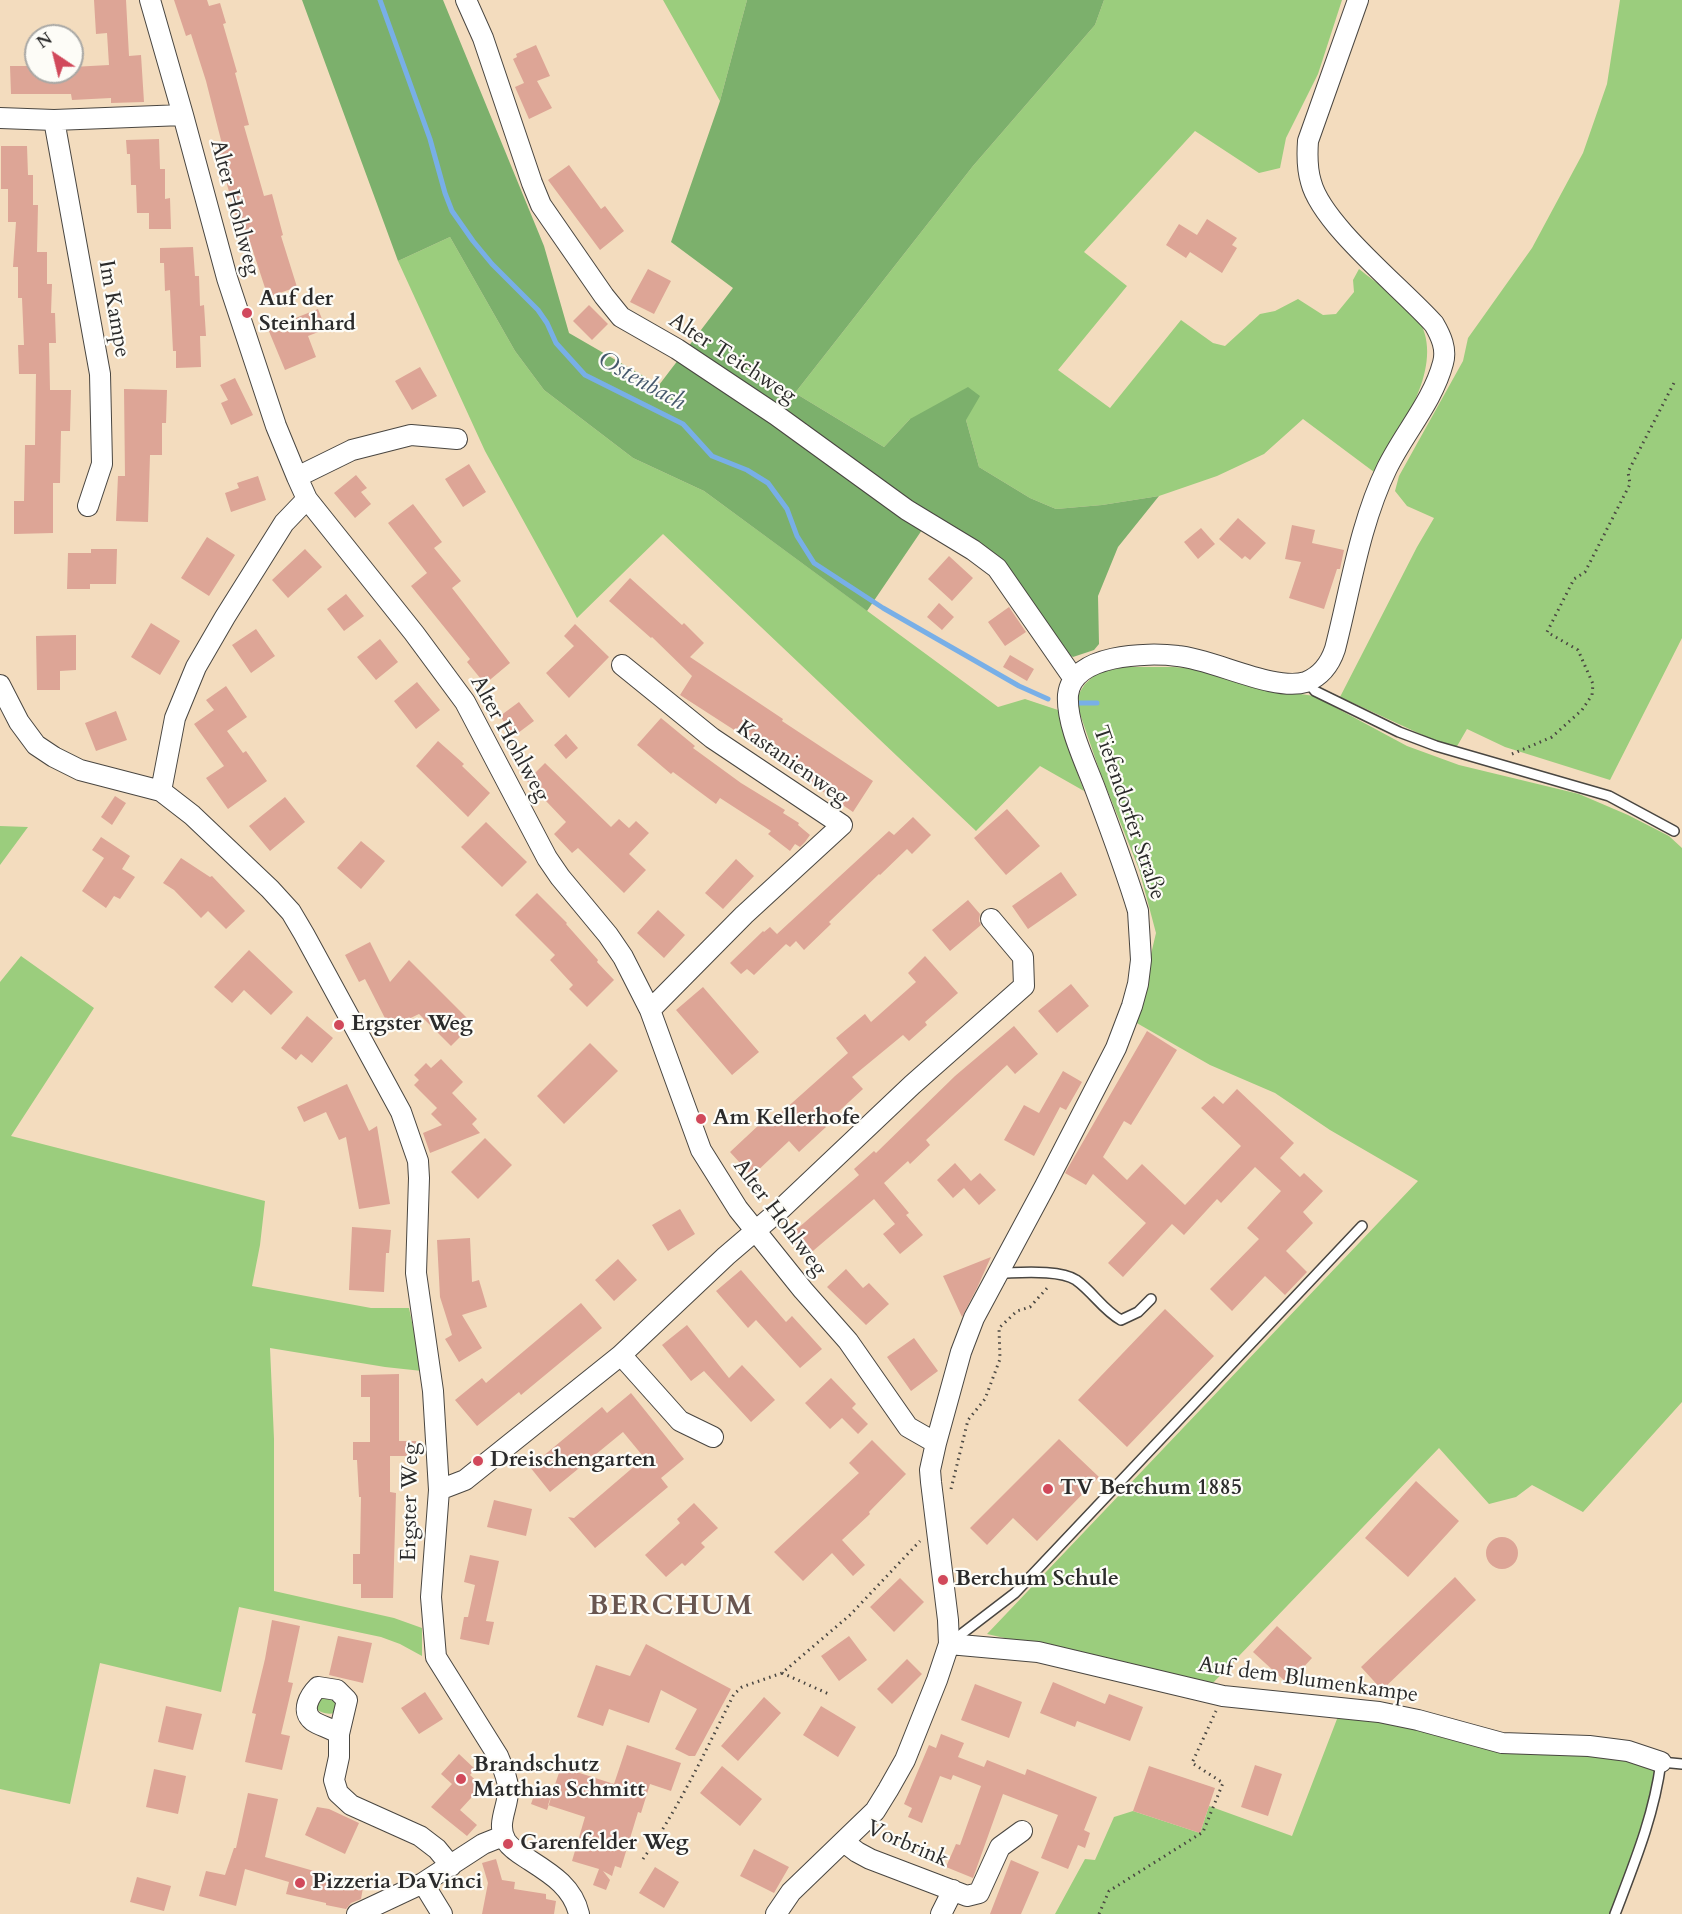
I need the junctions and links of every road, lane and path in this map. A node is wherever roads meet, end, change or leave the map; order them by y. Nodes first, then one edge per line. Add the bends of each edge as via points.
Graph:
1 (150, 0) edge
2 (466, 0) edge
3 (1358, 0) edge
4 (183, 115) junction
5 (0, 118) edge
6 (54, 120) junction
7 (1676, 381) dead end
8 (457, 439) dead end
9 (297, 477) junction
10 (308, 499) junction
11 (88, 506) dead end
12 (622, 665) dead end
13 (1074, 679) junction
14 (1306, 681) junction
15 (0, 685) edge
16 (1492, 762) junction
17 (161, 791) junction
18 (1674, 831) dead end
19 (991, 919) dead end
20 (650, 1010) junction
21 (1362, 1226) dead end
22 (755, 1231) junction
23 (998, 1273) junction
24 (1059, 1275) junction
25 (1151, 1299) dead end
26 (621, 1355) junction
27 (713, 1437) dead end
28 (936, 1443) junction
29 (439, 1490) junction
30 (936, 1515) junction
31 (938, 1537) junction
32 (949, 1644) junction
33 (782, 1672) junction
34 (831, 1695) dead end
35 (1223, 1696) junction
36 (339, 1734) dead end
37 (1661, 1762) junction
38 (1682, 1764) edge
39 (1022, 1831) dead end
40 (503, 1836) junction
41 (844, 1842) junction
42 (643, 1859) dead end
43 (451, 1866) junction
44 (423, 1883) junction
45 (953, 1890) junction
46 (357, 1914) edge
47 (442, 1914) edge
48 (579, 1914) edge
49 (776, 1914) edge
50 (941, 1914) edge
51 (1099, 1914) edge
52 (1615, 1914) edge

1 - 4 street, Alter Hohlweg
2 - 13 street, Alter Teichweg via 541,206 621,317 776,415 907,510 997,568
3 - 14 street via 1308,141 1311,184 1342,231 1434,324 1443,339 1443,361 1375,496 1331,660 1318,675
4 - 6 street
4 - 9 street, Alter Hohlweg via 227,278
5 - 6 street
6 - 11 street, Im Kampe via 100,374 102,464
7 - 16 path via 1628,472 1630,484 1585,572 1574,579 1547,632 1578,651 1593,684 1592,695 1582,710 1552,737
8 - 9 street via 411,435 352,450
9 - 10 street, Alter Hohlweg
10 - 17 street via 284,522 196,667 175,718
10 - 20 street, Alter Hohlweg via 465,702 548,858 623,957
12 - 20 street, Kastanienweg via 712,738 842,825 744,915
13 - 14 street via 1086,668 1115,658 1178,656 1266,680
13 - 23 street, Tiefendorfer Straße via 1068,698 1074,729 1138,911 1138,984 1116,1048
14 - 16 lane via 1315,692 1399,732
15 - 17 street, Ergster Weg via 36,745 54,758 80,770
16 - 18 lane via 1609,796
17 - 29 street, Ergster Weg via 192,815 291,912 401,1112 418,1161 416,1273 433,1391
19 - 22 street via 1023,957 1024,986
20 - 22 street, Alter Hohlweg via 701,1150
21 - 32 lane via 1015,1593
22 - 26 street
22 - 28 street, Alter Hohlweg via 848,1341 908,1427
23 - 24 lane
23 - 28 street, Tiefendorfer Straße via 961,1352
24 - 25 lane via 1076,1280 1121,1320 1138,1312
24 - 30 path via 1030,1307 1017,1311 999,1329 1000,1359 985,1399 968,1420 947,1508
26 - 27 street via 680,1421
26 - 29 street via 465,1480
28 - 30 street, Tiefendorfer Straße via 930,1470
29 - 40 street, Ergster Weg via 431,1597 436,1657 505,1772 508,1789
30 - 31 street, Tiefendorfer Straße
31 - 32 street, Tiefendorfer Straße
31 - 33 path via 920,1541 849,1615
32 - 35 street, Auf dem Blumenkampe via 1038,1652
32 - 41 street, Tiefendorfer Straße via 905,1760 874,1811
33 - 34 path
33 - 42 path via 742,1687 734,1694 685,1790
35 - 37 street, Auf dem Blumenkampe via 1379,1712 1502,1743 1589,1746 1628,1751
35 - 51 path via 1192,1763 1223,1783 1203,1832 1109,1891
36 - 43 street via 334,1780 338,1793 351,1805 420,1836 437,1848
37 - 38 lane, Auf dem Blumenkampe
37 - 52 lane via 1649,1823
39 - 45 street, Vorbrink via 1000,1846 979,1893 968,1896
40 - 43 street via 476,1848
40 - 48 street via 521,1855 567,1887
41 - 45 street, Vorbrink via 870,1859
41 - 49 street, Tiefendorfer Straße via 791,1892
43 - 44 street
44 - 46 street
44 - 47 street
45 - 50 street, Vorbrink

